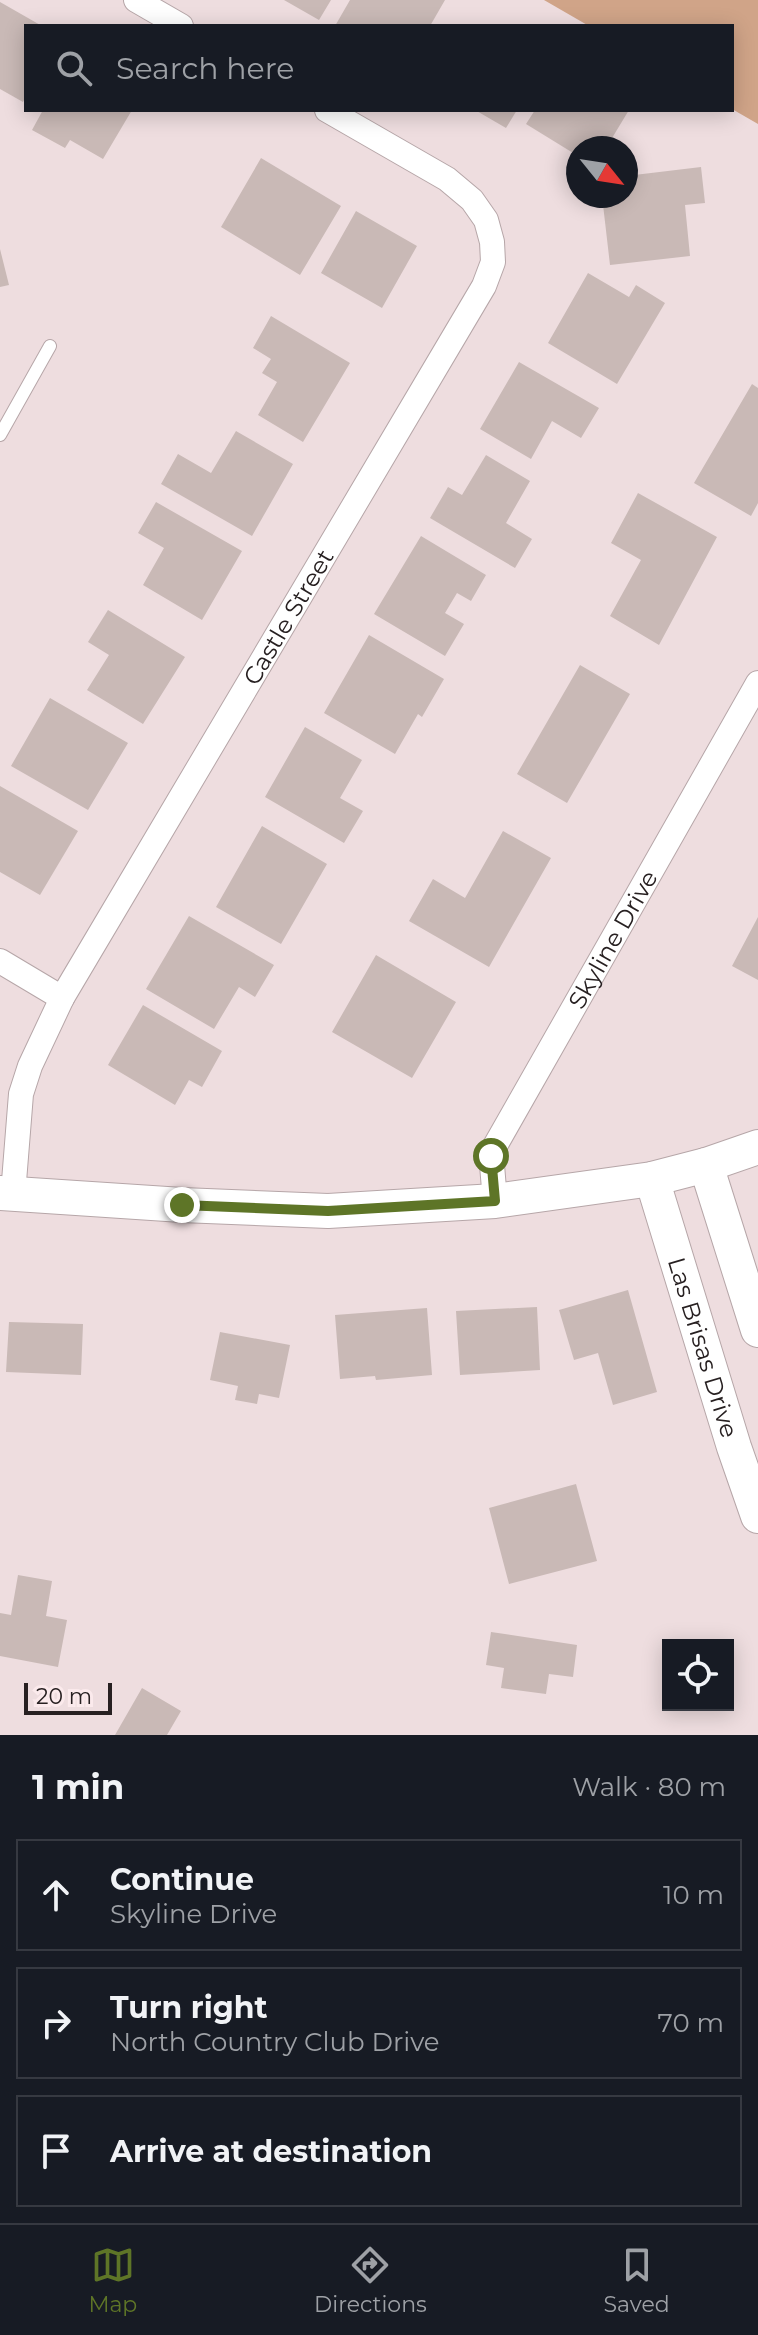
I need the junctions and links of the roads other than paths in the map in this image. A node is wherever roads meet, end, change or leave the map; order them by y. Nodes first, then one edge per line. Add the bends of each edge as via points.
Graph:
1 (136, 0) edge
2 (178, 24) edge
3 (330, 112) edge
4 (50, 346) dead end
5 (0, 435) edge
6 (758, 683) edge
7 (0, 961) edge
8 (62, 998) junction
9 (758, 1147) edge
10 (706, 1165) junction
11 (652, 1179) junction
12 (6, 1194) edge
13 (495, 1201) junction
14 (758, 1330) edge
15 (758, 1516) edge

1 - 2 street
3 - 8 street, Castle Street via 447,179 472,200 486,220 493,262 484,286
4 - 5 lane
6 - 13 street, Skyline Drive via 491,1153
7 - 8 street
8 - 12 street, Castle Street via 21,1094
9 - 10 street
10 - 11 street
10 - 14 street
11 - 13 street
11 - 15 street, Las Brisas Drive
12 - 13 street via 328,1211

